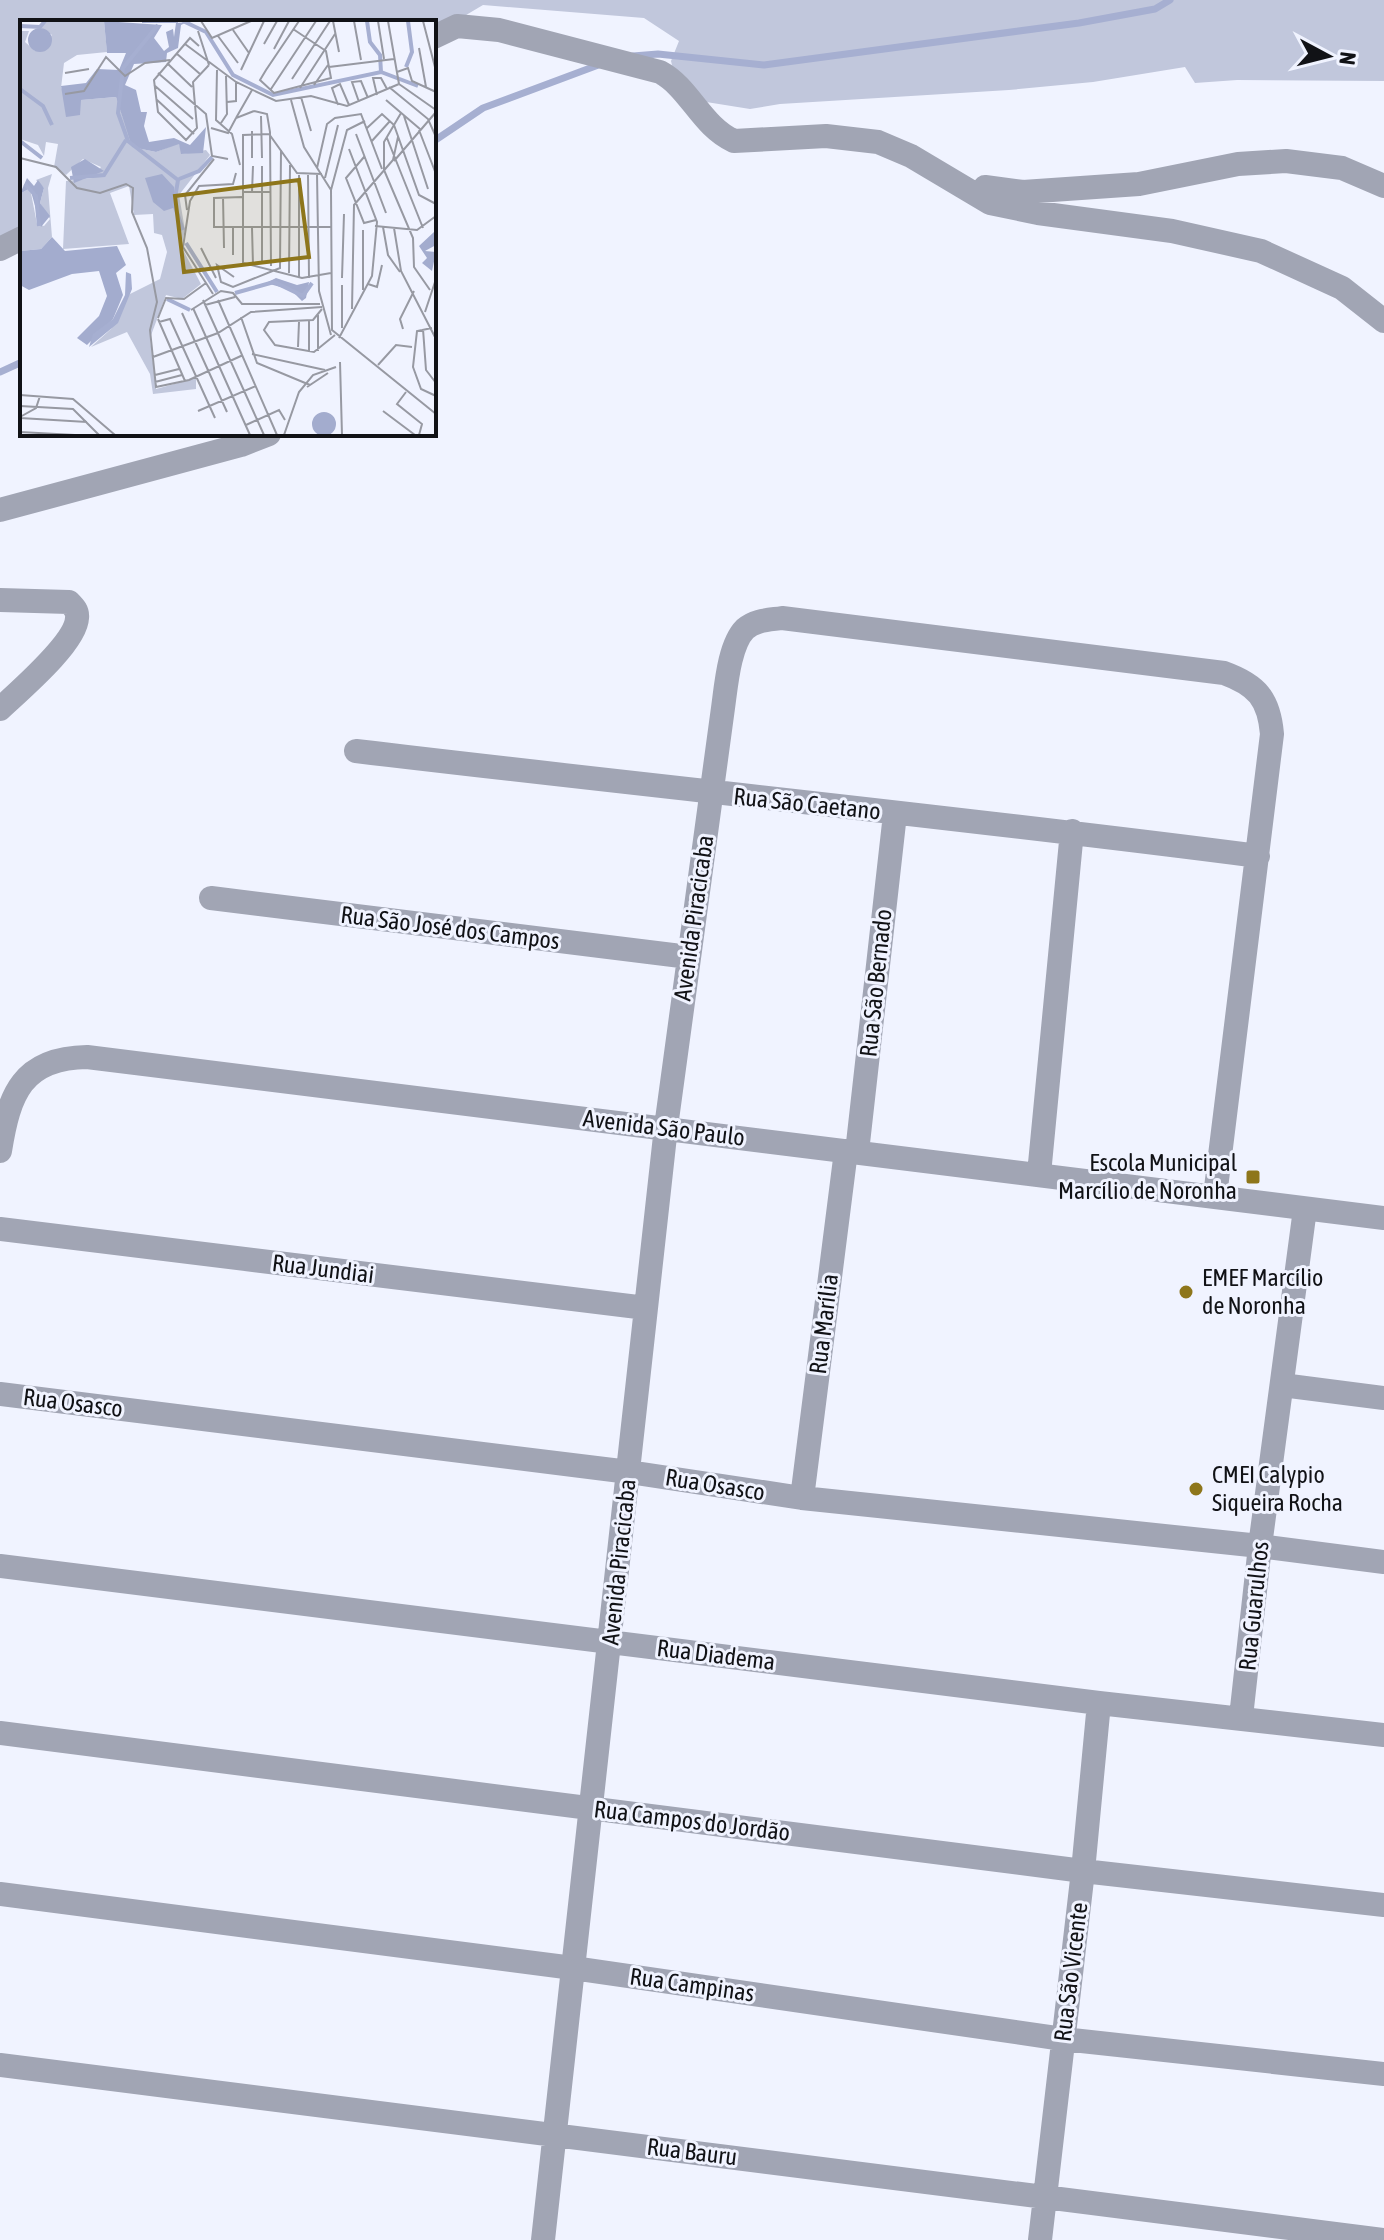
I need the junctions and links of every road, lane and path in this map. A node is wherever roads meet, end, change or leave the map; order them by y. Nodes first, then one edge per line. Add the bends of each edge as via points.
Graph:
1 (436, 36) edge
2 (959, 183) junction
3 (1384, 186) edge
4 (20, 239) edge
5 (0, 249) edge
6 (1384, 321) edge
7 (264, 436) edge
8 (0, 510) edge
9 (0, 600) edge
10 (0, 709) edge
11 (356, 751) dead end
12 (710, 793) junction
13 (895, 814) junction
14 (1072, 831) junction
15 (1258, 856) junction
16 (211, 898) dead end
17 (689, 957) junction
18 (666, 1127) junction
19 (0, 1151) edge
20 (851, 1151) junction
21 (1039, 1174) junction
22 (1215, 1196) junction
23 (1305, 1209) junction
24 (1384, 1218) edge
25 (0, 1229) edge
26 (646, 1308) junction
27 (1282, 1385) junction
28 (0, 1394) edge
29 (1384, 1398) edge
30 (629, 1472) junction
31 (802, 1498) junction
32 (1260, 1546) junction
33 (1384, 1562) edge
34 (0, 1566) edge
35 (610, 1642) junction
36 (1099, 1703) junction
37 (1241, 1717) junction
38 (0, 1733) edge
39 (1384, 1735) edge
40 (592, 1809) junction
41 (1083, 1871) junction
42 (0, 1894) edge
43 (1384, 1905) edge
44 (573, 1968) junction
45 (1063, 2039) junction
46 (0, 2065) edge
47 (1384, 2074) edge
48 (554, 2135) junction
49 (1045, 2197) junction
50 (543, 2240) edge
51 (1040, 2240) edge
52 (1384, 2240) edge

1 - 2 street via 457,26 499,30 660,72 722,136 734,141 852,137 911,156
2 - 3 street via 1023,192 1139,184 1238,164 1286,161 1342,168
2 - 6 street via 990,203 1172,231 1261,251 1342,288
4 - 5 street
7 - 8 street
9 - 10 street via 69,602 77,621 68,640
11 - 12 street, Rua São Caetano
12 - 13 street, Rua São Caetano
12 - 15 street, Avenida Piracicaba via 732,655 745,630 762,620 782,618 1224,673 1245,681 1270,714 1272,734
12 - 17 street, Avenida Piracicaba
13 - 14 street, Rua São Caetano
13 - 20 street, Rua São Bernado
14 - 15 street, Rua São Caetano
14 - 21 street
15 - 22 street, Avenida Piracicaba
16 - 17 street, Rua São José dos Campos
17 - 18 street, Avenida Piracicaba
18 - 19 street, Avenida São Paulo via 87,1057 65,1058 38,1069 15,1092
18 - 20 street, Avenida São Paulo
18 - 26 street, Avenida Piracicaba
20 - 21 street, Avenida São Paulo
20 - 31 street, Rua Marília
21 - 22 street, Avenida São Paulo
22 - 23 street, Avenida São Paulo
23 - 24 street, Avenida São Paulo
23 - 27 street, Rua Guarulhos
25 - 26 street, Rua Jundiai
26 - 30 street, Avenida Piracicaba
27 - 29 street
27 - 32 street, Rua Guarulhos
28 - 30 street, Rua Osasco
30 - 31 street, Rua Osasco
30 - 35 street, Avenida Piracicaba
31 - 32 street, Rua Osasco
32 - 33 street, Rua Osasco
32 - 37 street, Rua Guarulhos
34 - 35 street, Rua Diadema
35 - 36 street, Rua Diadema
35 - 40 street, Avenida Piracicaba
36 - 37 street, Rua Diadema
36 - 41 street, Rua São Vicente
37 - 39 street, Rua Diadema
38 - 40 street, Rua Campos do Jordão
40 - 41 street, Rua Campos do Jordão
40 - 44 street, Avenida Piracicaba
41 - 43 street, Rua Campos do Jordão
41 - 45 street, Rua São Vicente
42 - 44 street, Rua Campinas
44 - 45 street, Rua Campinas
44 - 48 street, Avenida Piracicaba
45 - 47 street, Rua Campinas
45 - 49 street, Rua São Vicente
46 - 48 street, Rua Bauru
48 - 49 street, Rua Bauru
48 - 50 street, Avenida Piracicaba
49 - 51 street, Rua São Vicente
49 - 52 street, Rua Bauru

